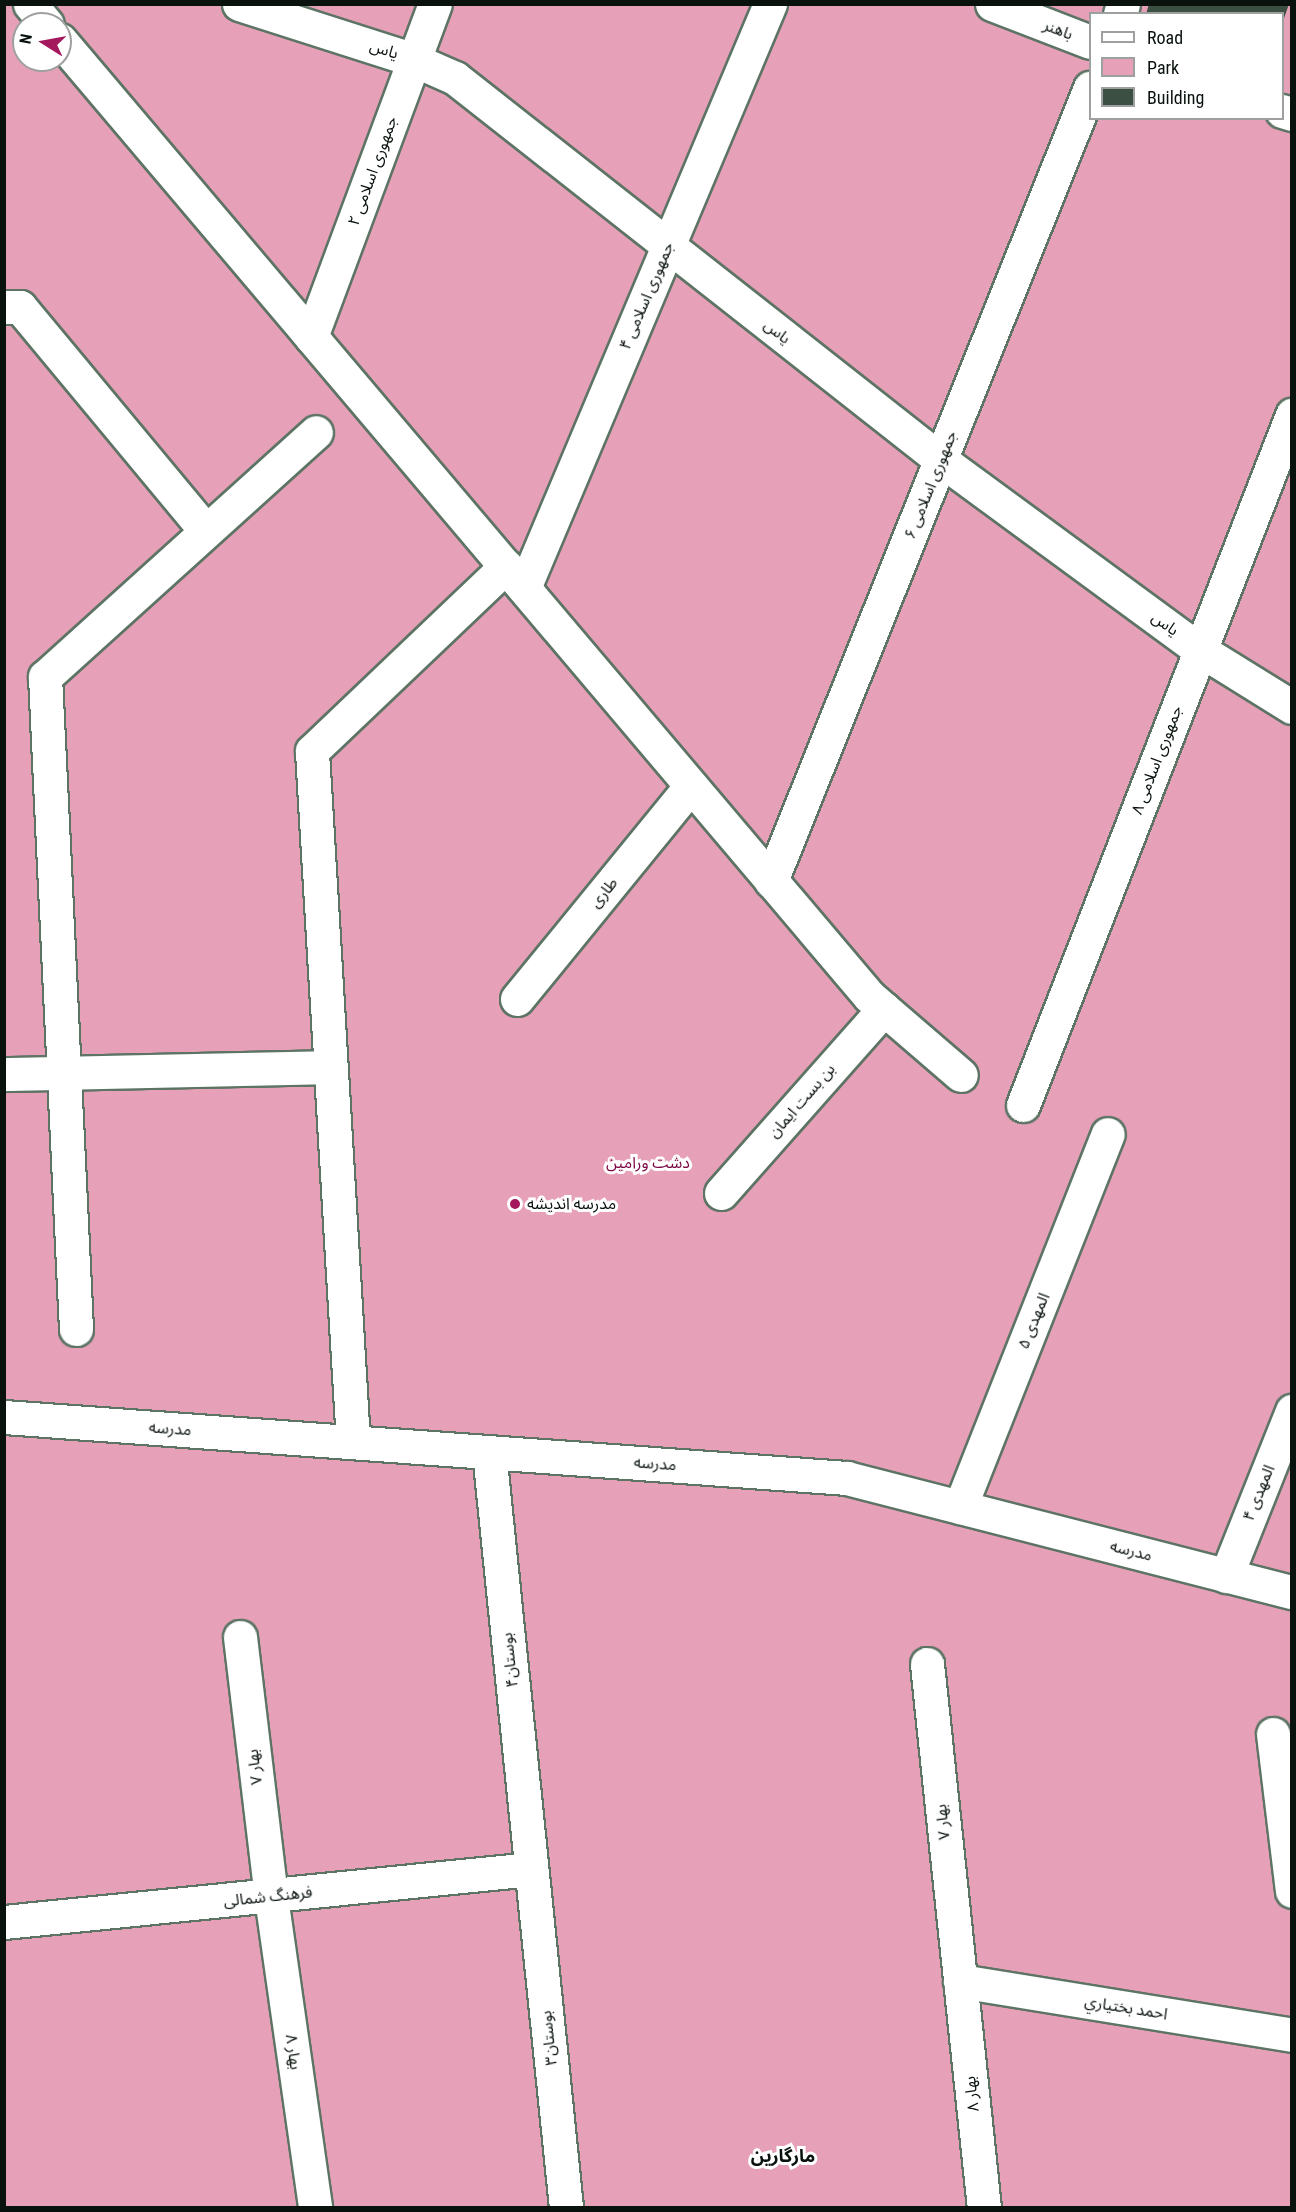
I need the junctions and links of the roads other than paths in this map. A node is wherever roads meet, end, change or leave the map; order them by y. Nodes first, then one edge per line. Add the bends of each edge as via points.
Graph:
1 (239, 4) edge
2 (435, 4) edge
3 (770, 4) edge
4 (992, 4) edge
5 (1089, 42) edge
6 (72, 54) edge
7 (414, 60) junction
8 (1089, 90) edge
9 (668, 247) junction
10 (4, 307) edge
11 (311, 337) junction
12 (1292, 415) edge
13 (316, 432) dead end
14 (941, 460) junction
15 (206, 531) junction
16 (515, 577) junction
17 (1200, 650) junction
18 (1292, 708) edge
19 (691, 786) junction
20 (771, 881) junction
21 (517, 999) dead end
22 (884, 1009) junction
23 (330, 1067) junction
24 (64, 1071) junction
25 (4, 1074) edge
26 (961, 1075) dead end
27 (1023, 1105) dead end
28 (1108, 1134) dead end
29 (721, 1193) dead end
30 (76, 1329) dead end
31 (1292, 1411) edge
32 (4, 1417) edge
33 (353, 1442) junction
34 (489, 1452) junction
35 (960, 1507) junction
36 (1226, 1576) junction
37 (1292, 1592) edge
38 (240, 1637) dead end
39 (927, 1664) dead end
40 (1273, 1734) dead end
41 (531, 1869) junction
42 (1292, 1891) edge
43 (271, 1897) junction
44 (4, 1922) edge
45 (960, 1981) junction
46 (1292, 2035) edge
47 (315, 2208) edge
48 (566, 2208) edge
49 (984, 2208) edge

1 - 7 street, یاس
2 - 7 street, جمهوری اسلامی ۲
3 - 9 street, جمهوری اسلامی ۴
4 - 5 street, باهنر
6 - 11 street
7 - 9 street, یاس via 455,78
7 - 11 street, جمهوری اسلامی ۲
8 - 14 street, جمهوری اسلامی ۶
9 - 14 street, یاس
9 - 16 street, جمهوری اسلامی ۴
10 - 15 street via 20,307
11 - 16 street
12 - 17 street, جمهوری اسلامی ۸
13 - 15 street
14 - 17 street, یاس
14 - 20 street, جمهوری اسلامی ۶
15 - 24 street via 45,677
16 - 19 street
16 - 23 street via 312,751
17 - 18 street, یاس
17 - 27 street, جمهوری اسلامی ۸
19 - 20 street
19 - 21 street, طاری
20 - 22 street
22 - 26 street
22 - 29 street, بن بست ایمان
23 - 24 street
23 - 33 street
24 - 25 street
24 - 30 street
28 - 35 street, المهدی ۵
31 - 36 street, المهدی ۴
32 - 33 street, مدرسه
33 - 34 street, مدرسه
34 - 35 street, مدرسه via 847,1478
34 - 41 street, بوستان۴
35 - 36 street, مدرسه
36 - 37 street, مدرسه
38 - 43 street, بهار ۷
39 - 45 street, بهار ۷
40 - 42 street
41 - 43 street, فرهنگ شمالی
41 - 48 street, بوستان۳
43 - 44 street, فرهنگ شمالی
43 - 47 street, بهار ۸
45 - 46 street, احمد بختياري
45 - 49 street, بهار ۸

